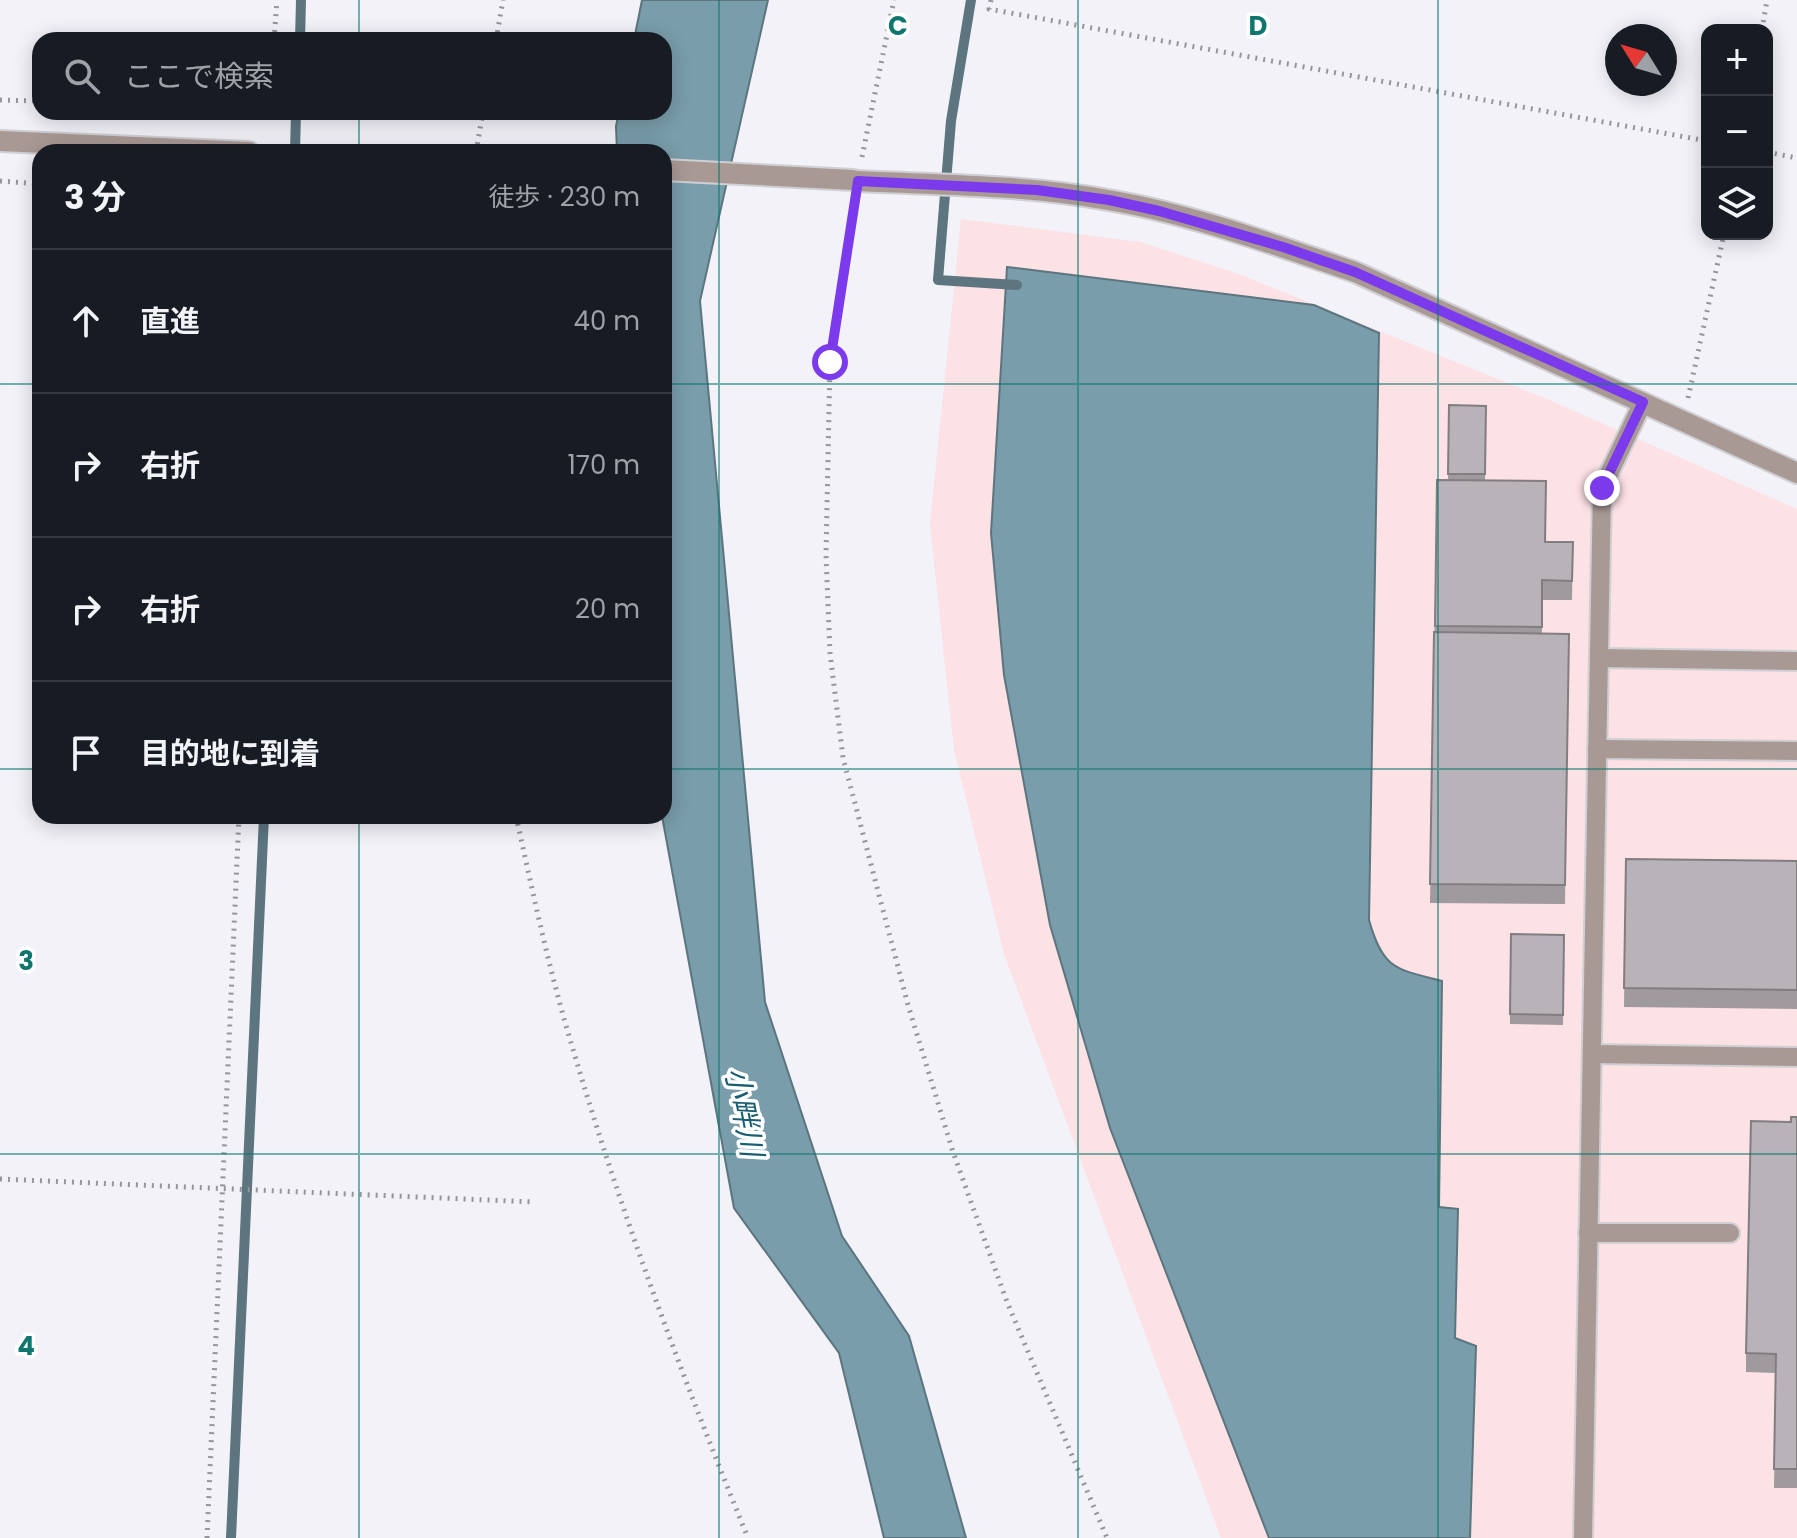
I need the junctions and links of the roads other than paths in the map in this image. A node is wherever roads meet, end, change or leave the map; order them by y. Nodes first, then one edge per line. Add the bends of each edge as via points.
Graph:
1 (0, 141) edge
2 (68, 144) edge
3 (672, 170) edge
4 (1643, 402) junction
5 (1797, 473) edge
6 (1599, 658) junction
7 (1797, 661) edge
8 (1597, 749) junction
9 (1797, 751) edge
10 (1592, 1054) junction
11 (1797, 1057) edge
12 (1588, 1233) junction
13 (1730, 1233) dead end
14 (1583, 1538) edge

1 - 2 street
3 - 4 street via 1037,190 1159,211 1355,272
4 - 5 street
4 - 6 lane via 1602,488
6 - 7 lane
6 - 8 lane
8 - 9 lane
8 - 10 lane
10 - 11 lane
10 - 12 lane
12 - 13 lane
12 - 14 lane

